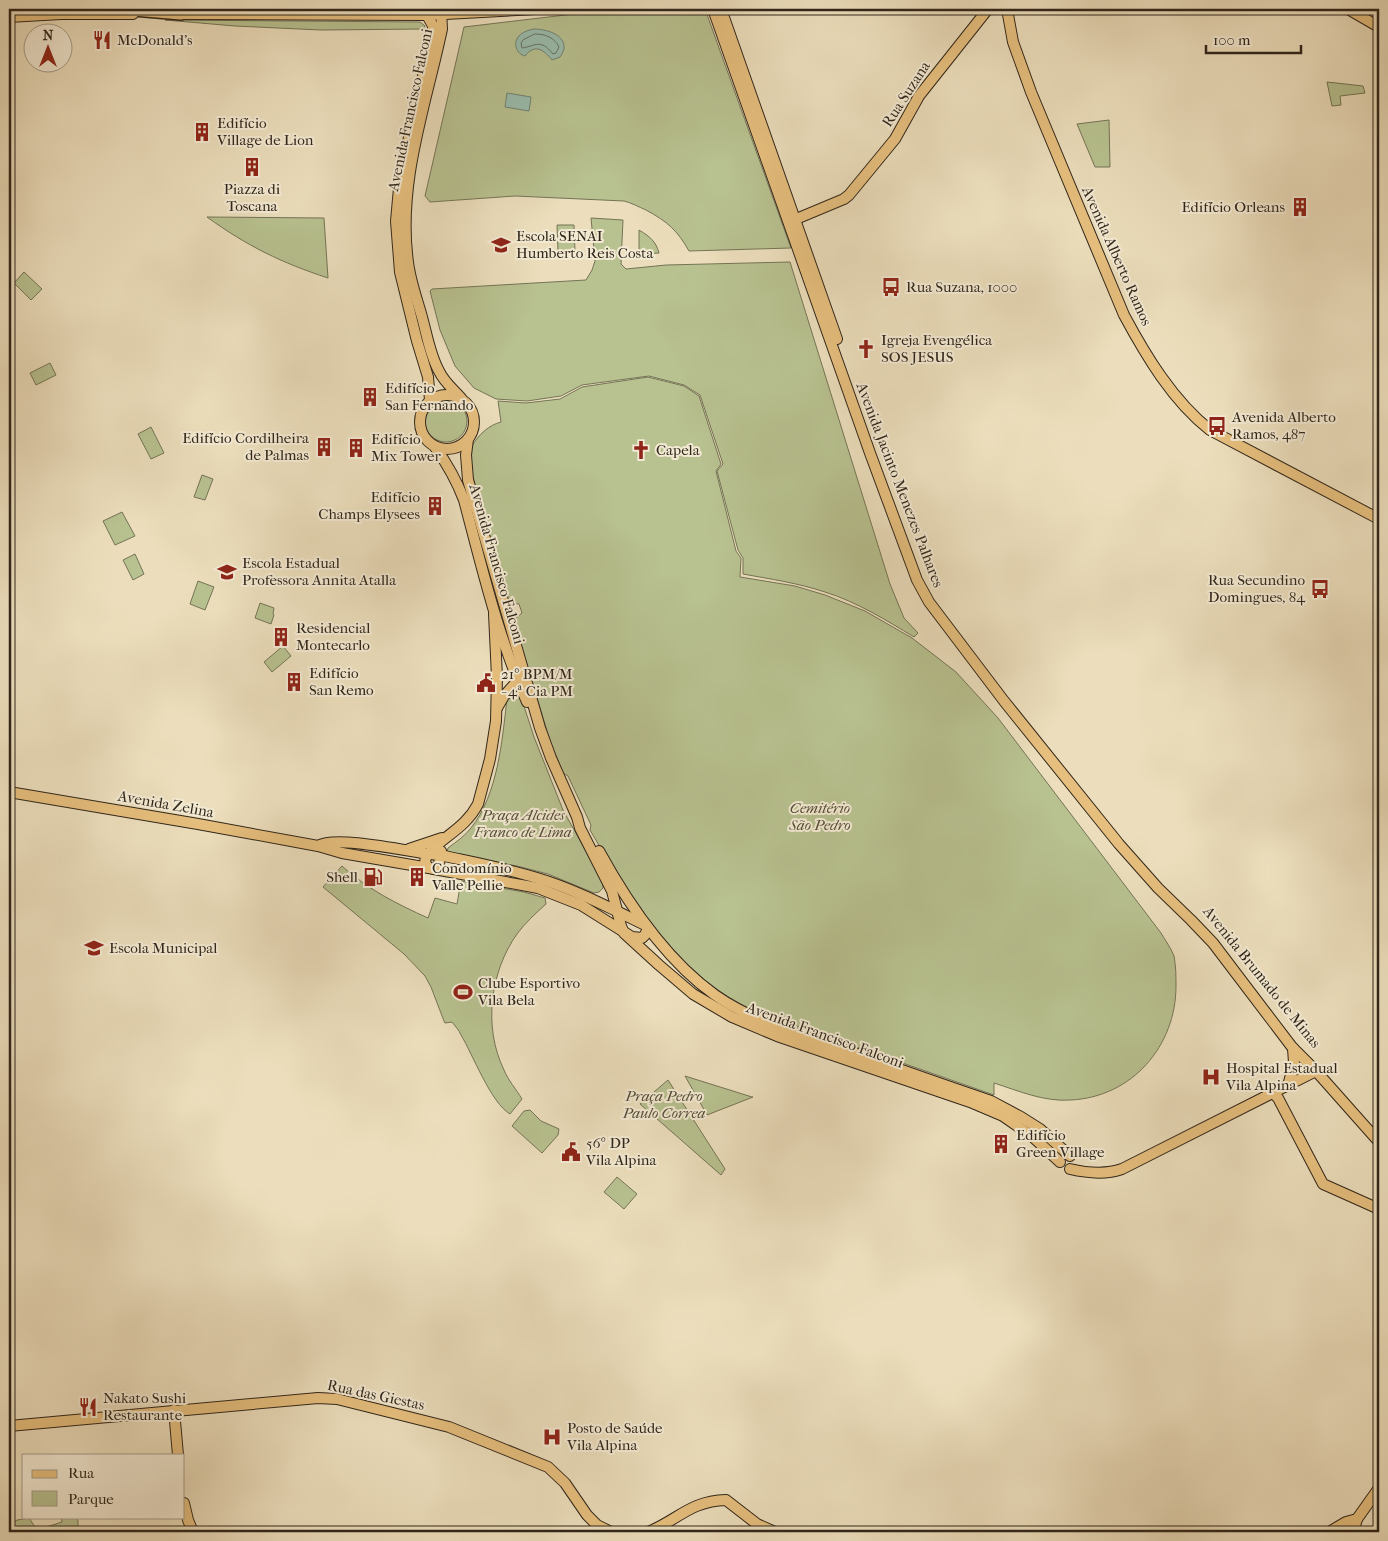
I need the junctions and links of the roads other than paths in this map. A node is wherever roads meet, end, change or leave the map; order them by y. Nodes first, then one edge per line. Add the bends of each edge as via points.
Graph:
1 (121, 9) edge
2 (536, 9) edge
3 (713, 9) edge
4 (721, 9) edge
5 (988, 9) edge
6 (1007, 9) edge
7 (1348, 9) edge
8 (148, 10) edge
9 (442, 12) edge
10 (181, 14) junction
11 (427, 15) junction
12 (9, 17) edge
13 (1379, 27) edge
14 (792, 222) junction
15 (460, 398) junction
16 (430, 400) junction
17 (468, 439) junction
18 (434, 447) junction
19 (1379, 519) edge
20 (494, 614) junction
21 (513, 638) junction
22 (522, 668) junction
23 (496, 677) junction
24 (518, 682) junction
25 (509, 691) junction
26 (524, 694) junction
27 (496, 709) junction
28 (537, 720) junction
29 (9, 792) edge
30 (577, 816) junction
31 (448, 836) junction
32 (318, 846) junction
33 (406, 850) junction
34 (429, 854) junction
35 (440, 855) junction
36 (431, 868) junction
37 (609, 884) junction
38 (597, 902) junction
39 (1179, 905) junction
40 (618, 912) junction
41 (648, 927) junction
42 (624, 933) junction
43 (1292, 1047) junction
44 (1316, 1071) junction
45 (1288, 1086) junction
46 (1273, 1093) junction
47 (1379, 1142) edge
48 (1071, 1162) junction
49 (1379, 1209) edge
50 (174, 1410) junction
51 (9, 1426) edge
52 (178, 1454) edge
53 (1379, 1488) edge
54 (185, 1508) edge
55 (1357, 1519) junction
56 (1346, 1522) junction
57 (193, 1532) edge
58 (611, 1532) edge
59 (648, 1532) edge
60 (774, 1532) edge
61 (949, 1532) edge
62 (970, 1532) edge
63 (1329, 1532) edge
64 (1338, 1532) edge
65 (1350, 1532) edge

1 - 8 highway
2 - 9 main road
3 - 14 main road, Avenida Jacinto Menezes Palhares
4 - 14 main road, Avenida Jacinto Menezes Palhares
5 - 14 main road, Rua Suzana via 919,96 895,139 849,195
6 - 19 main road, Avenida Alberto Ramos via 1013,42 1031,92 1124,315 1170,388 1194,418 1210,430
7 - 13 main road
8 - 10 highway
9 - 11 main road
9 - 15 main road, Avenida Francisco Falconi via 442,29 410,169 405,233 412,281 439,372
10 - 11 main road
10 - 12 main road
11 - 16 main road, Avenida Francisco Falconi via 433,32 400,177 396,221 400,272 428,377
14 - 39 main road, Avenida Jacinto Menezes Palhares via 917,580 929,602 1119,844 1158,888
15 - 16 main road via 445,394
15 - 17 main road via 473,414 474,428
16 - 18 main road via 421,411 419,424 424,437
17 - 18 main road via 453,449
17 - 21 main road, Avenida Francisco Falconi via 468,480
18 - 20 main road, Avenida Francisco Falconi via 458,484
20 - 21 main road via 503,617
20 - 23 main road
20 - 24 main road, Avenida Francisco Falconi
21 - 22 main road, Avenida Francisco Falconi
22 - 24 main road
22 - 28 main road, Avenida Francisco Falconi
23 - 25 main road via 500,686
23 - 27 main road
24 - 25 main road
24 - 26 main road, Avenida Francisco Falconi
25 - 26 main road
25 - 27 main road
26 - 28 main road, Avenida Francisco Falconi
27 - 31 main road via 490,758 478,804 464,824
28 - 30 main road, Avenida Francisco Falconi
29 - 32 main road, Avenida Zelina
30 - 37 main road, Avenida Francisco Falconi
30 - 41 main road, Avenida Francisco Falconi
31 - 33 main road
31 - 34 main road
31 - 35 main road
32 - 33 main road via 345,842
32 - 36 main road via 344,854
33 - 34 main road
34 - 35 main road
34 - 36 main road via 424,860
35 - 36 main road via 440,863
35 - 38 main road via 539,878
36 - 42 main road via 538,888 581,905
37 - 38 main road
37 - 40 main road, Avenida Francisco Falconi
38 - 40 main road
39 - 43 main road, Avenida Brumado de Minas via 1213,943
39 - 44 main road, Avenida Brumado de Minas via 1217,941
40 - 41 main road
40 - 42 main road, Avenida Francisco Falconi
41 - 42 main road via 642,938
41 - 48 main road, Avenida Francisco Falconi via 681,965 729,1004 778,1027 991,1101 1040,1128
42 - 48 main road, Avenida Francisco Falconi via 693,994 732,1017 1003,1116 1060,1162 1064,1156
43 - 44 main road, Avenida Brumado de Minas
43 - 45 main road via 1294,1064
44 - 45 main road
44 - 47 main road, Avenida Brumado de Minas
45 - 46 main road
46 - 48 main road via 1129,1165 1091,1168
46 - 49 main road via 1323,1184
50 - 51 main road, Rua das Giestas
50 - 52 main road
50 - 58 main road, Rua das Giestas via 328,1398 433,1423 548,1467 565,1483 587,1516
53 - 55 main road
54 - 57 main road
55 - 56 main road
55 - 65 main road
56 - 63 main road
56 - 64 main road
59 - 60 main road via 698,1504 726,1500
61 - 62 main road

